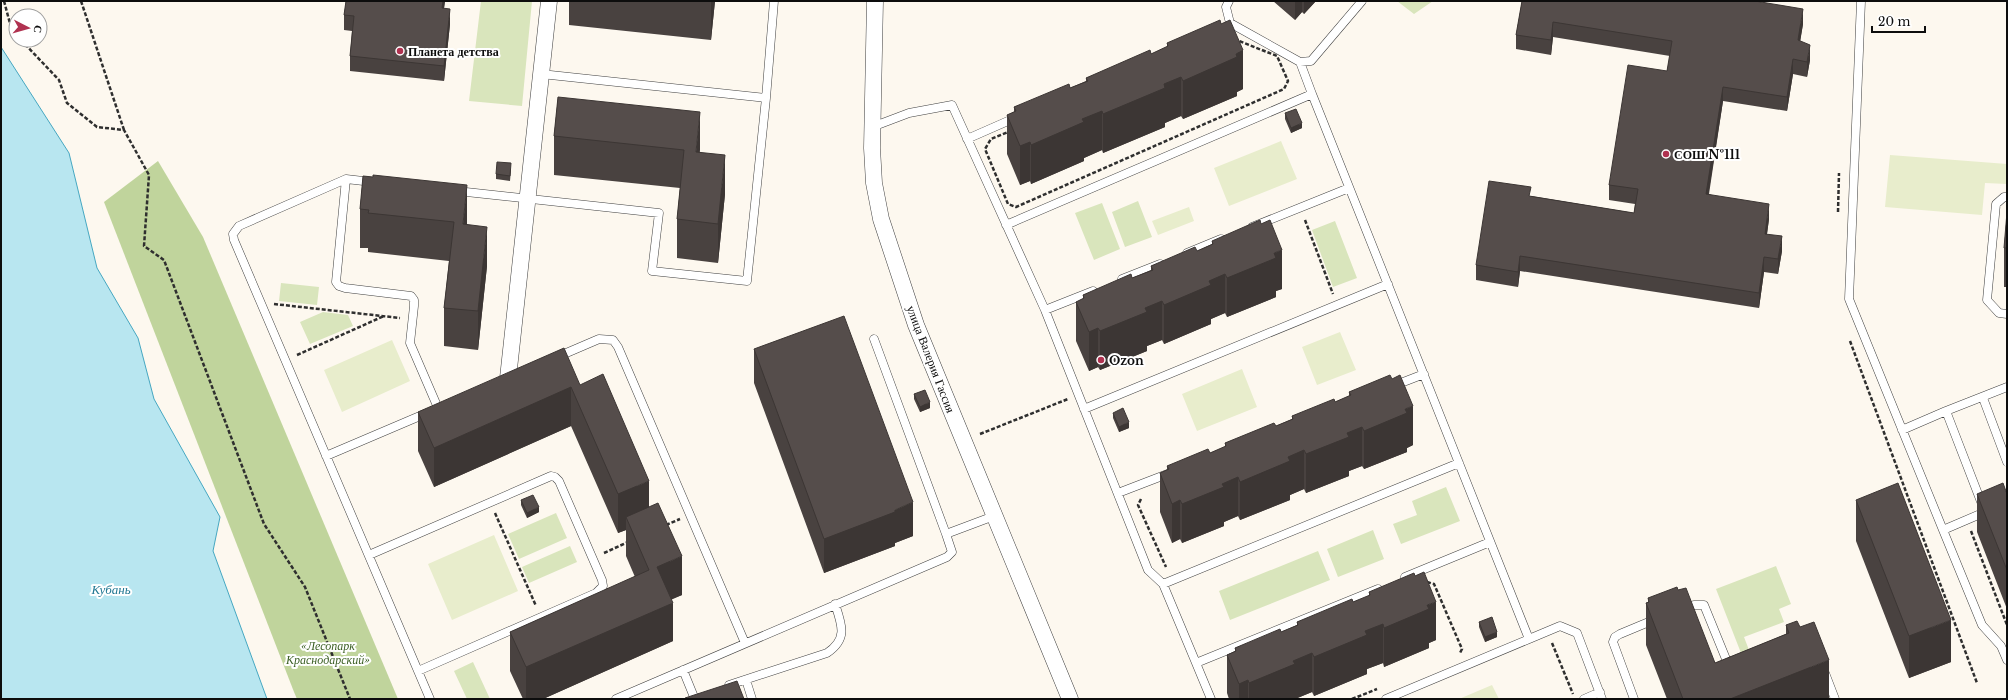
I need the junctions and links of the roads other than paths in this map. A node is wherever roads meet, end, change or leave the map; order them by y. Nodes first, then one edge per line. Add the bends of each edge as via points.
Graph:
1 (549, 1) edge
2 (774, 1) edge
3 (875, 1) edge
4 (1229, 1) edge
5 (1362, 1) edge
6 (1862, 1) edge
7 (1300, 62) junction
8 (541, 74) junction
9 (1312, 94) junction
10 (766, 98) junction
11 (1026, 113) edge
12 (872, 127) junction
13 (967, 139) junction
14 (346, 179) junction
15 (377, 182) edge
16 (1349, 188) junction
17 (448, 190) edge
18 (2007, 197) edge
19 (527, 199) junction
20 (1006, 225) junction
21 (1244, 230) edge
22 (1229, 236) edge
23 (1388, 284) junction
24 (1045, 310) junction
25 (2007, 314) edge
26 (874, 339) dead end
27 (550, 360) edge
28 (1424, 374) junction
29 (508, 378) edge
30 (2007, 388) edge
31 (1383, 390) edge
32 (1983, 398) junction
33 (1084, 409) junction
34 (1946, 411) junction
35 (1902, 430) junction
36 (326, 456) junction
37 (2007, 462) edge
38 (1459, 463) junction
39 (1176, 471) edge
40 (1118, 494) junction
41 (994, 516) junction
42 (1943, 530) junction
43 (946, 534) junction
44 (1490, 542) junction
45 (369, 555) junction
46 (1163, 584) junction
47 (835, 604) junction
48 (1529, 639) junction
49 (745, 643) junction
50 (2007, 660) edge
51 (1196, 663) junction
52 (1738, 664) edge
53 (1822, 666) edge
54 (683, 670) junction
55 (418, 671) junction
56 (746, 680) junction
57 (724, 687) edge
58 (1601, 696) edge
59 (695, 697) edge
60 (430, 699) edge
61 (616, 699) edge
62 (752, 699) edge
63 (1070, 699) edge
64 (1211, 699) edge
65 (1386, 699) edge
66 (1584, 699) edge
67 (1634, 699) edge
68 (1835, 699) edge

1 - 8 street
2 - 10 lane
3 - 12 street, улица Валерия Гассия
4 - 7 lane via 1226,6 1226,24
5 - 7 lane via 1311,61
6 - 35 lane via 1849,299
7 - 9 lane
8 - 10 lane
8 - 19 street
9 - 16 lane
9 - 20 lane
10 - 19 lane via 747,281 652,271 659,213
11 - 13 lane
12 - 13 lane via 908,113 952,105
12 - 41 street, улица Валерия Гассия via 874,184 881,219 916,325
13 - 20 lane
14 - 15 lane
14 - 36 lane via 235,229 233,234
14 - 36 lane via 336,282 345,288 411,296 414,300 410,343 442,407
16 - 21 lane
16 - 23 lane
17 - 19 lane
18 - 25 lane via 1996,204 1987,300 1999,313
19 - 29 street
20 - 24 lane
22 - 24 lane
23 - 28 lane
23 - 33 lane
24 - 33 lane
26 - 43 lane
27 - 49 lane via 599,339 613,340 618,346
28 - 31 lane
28 - 38 lane
30 - 32 lane
32 - 34 lane
32 - 37 lane
33 - 40 lane
34 - 35 lane
34 - 42 lane via 1988,511
35 - 42 lane
36 - 45 lane
38 - 44 lane
38 - 46 lane
39 - 40 lane
40 - 46 lane via 1148,570
41 - 43 lane
41 - 63 street, улица Валерия Гассия
42 - 50 lane via 1982,625 2001,646
43 - 47 lane via 951,548 950,555
44 - 48 lane
44 - 51 lane
45 - 55 lane
45 - 55 lane via 546,477 555,477 602,580 601,590
46 - 51 lane
47 - 49 lane
47 - 56 lane via 842,624 841,637 836,647 827,653
48 - 58 lane via 1560,626 1577,633
48 - 65 lane
49 - 54 lane
51 - 64 lane
52 - 67 lane via 1733,665 1726,660 1704,605 1694,604 1615,637 1613,642
53 - 68 lane
54 - 59 lane
54 - 61 lane
55 - 60 lane
56 - 57 lane
56 - 62 lane
58 - 66 lane

